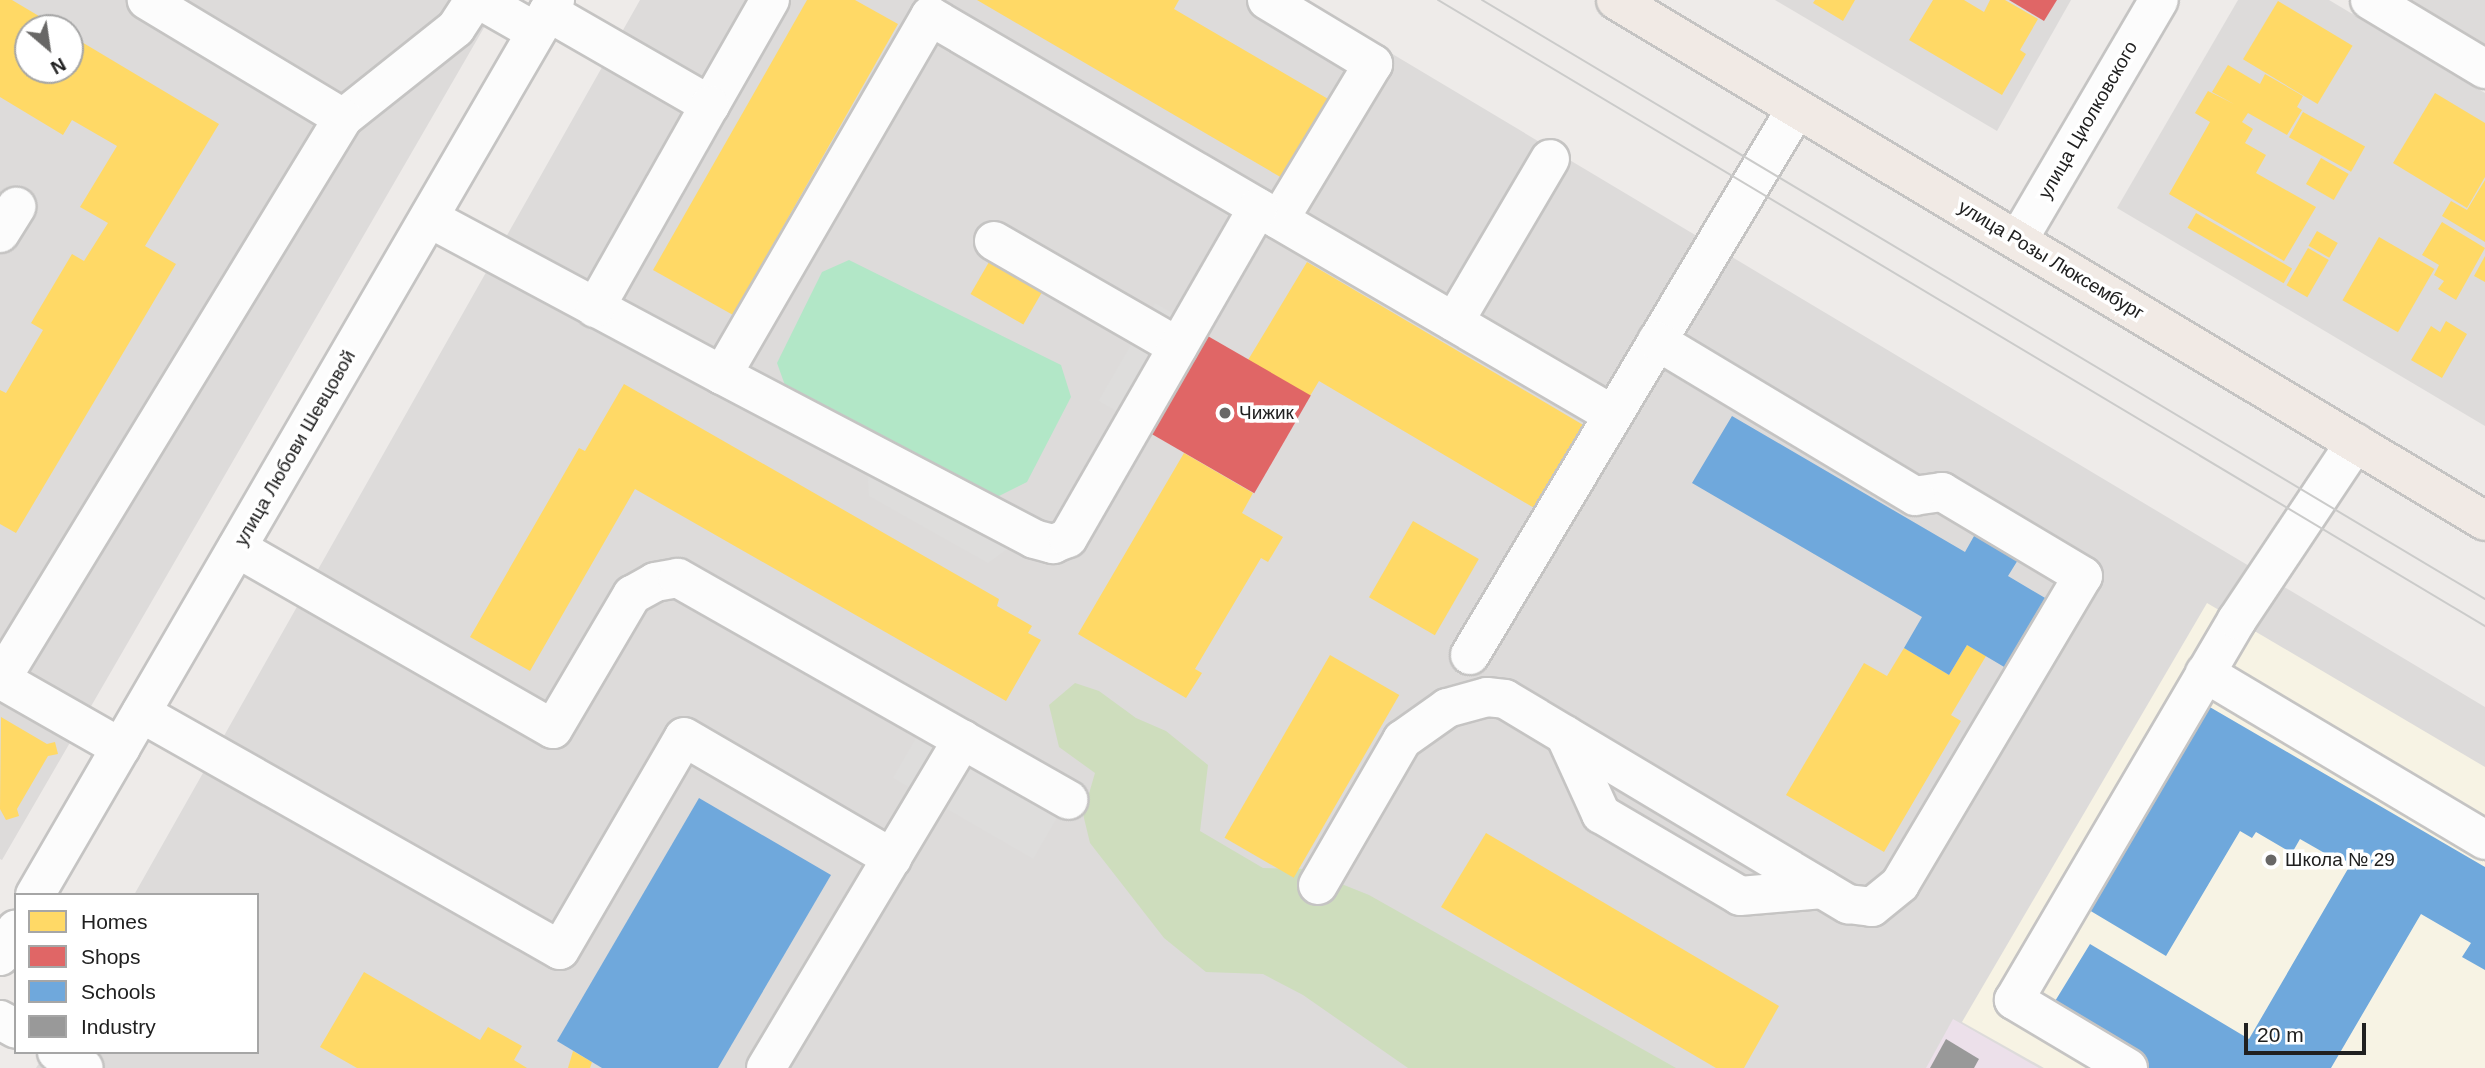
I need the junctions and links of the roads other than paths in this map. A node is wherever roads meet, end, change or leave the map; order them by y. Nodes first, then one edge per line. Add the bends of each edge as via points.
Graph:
1 (147, 0) edge
2 (474, 0) edge
3 (480, 0) edge
4 (770, 0) edge
5 (1266, 0) edge
6 (1616, 0) edge
7 (2159, 0) edge
8 (2370, 0) edge
9 (925, 8) edge
10 (546, 15) edge
11 (2485, 69) edge
12 (710, 104) junction
13 (1796, 109) junction
14 (343, 118) junction
15 (1550, 159) dead end
16 (1269, 214) junction
17 (429, 218) junction
18 (2018, 240) junction
19 (994, 241) dead end
20 (595, 308) junction
21 (1454, 322) junction
22 (1657, 341) junction
23 (1178, 347) junction
24 (722, 375) junction
25 (1613, 415) junction
26 (2355, 443) junction
27 (2485, 521) edge
28 (237, 548) junction
29 (1470, 655) dead end
30 (2205, 673) junction
31 (1, 679) edge
32 (141, 713) junction
33 (1566, 735) junction
34 (963, 739) junction
35 (121, 748) junction
36 (1068, 800) dead end
37 (1696, 813) junction
38 (2485, 840) edge
39 (1670, 855) junction
40 (892, 858) junction
41 (1318, 885) dead end
42 (1823, 890) junction
43 (36, 893) edge
44 (14, 932) edge
45 (0, 956) edge
46 (60, 1054) edge
47 (84, 1068) edge
48 (766, 1068) edge
49 (2128, 1068) edge

1 - 14 street
2 - 14 street via 456,28
3 - 10 street
4 - 12 street
5 - 16 street via 1373,64
6 - 13 main road, улица Розы Люксембург
7 - 18 street, улица Циолковского
8 - 11 street
9 - 16 street
9 - 24 street
10 - 12 street
10 - 17 street, улица Любови Шевцовой
12 - 20 street
13 - 18 main road, улица Розы Люксембург
13 - 22 street
14 - 31 street
15 - 21 street
16 - 21 street
16 - 23 street
17 - 20 street
17 - 28 street, улица Любови Шевцовой
18 - 26 main road, улица Розы Люксембург
19 - 23 street
20 - 24 street
21 - 25 street
22 - 25 street
22 - 42 street via 1915,496 1942,492 2082,576 1900,884 1884,901 1860,908
23 - 24 street via 1068,538 1053,544 1034,539
25 - 29 street
26 - 27 main road, улица Розы Люксембург
26 - 30 street
28 - 32 street, улица Любови Шевцовой
28 - 34 street via 553,729 632,595 655,582 678,578
30 - 38 street
30 - 49 street via 2014,1000
31 - 35 street
32 - 35 street, улица Любови Шевцовой
32 - 40 street via 560,950 684,737
33 - 37 street
33 - 39 street via 1601,814
33 - 41 street via 1505,699 1488,697 1447,708 1423,721 1402,740
34 - 36 street
34 - 40 street
35 - 43 street, улица Любови Шевцовой
37 - 39 street
37 - 42 street
39 - 42 street via 1740,896
40 - 48 street
44 - 45 street
46 - 47 street

